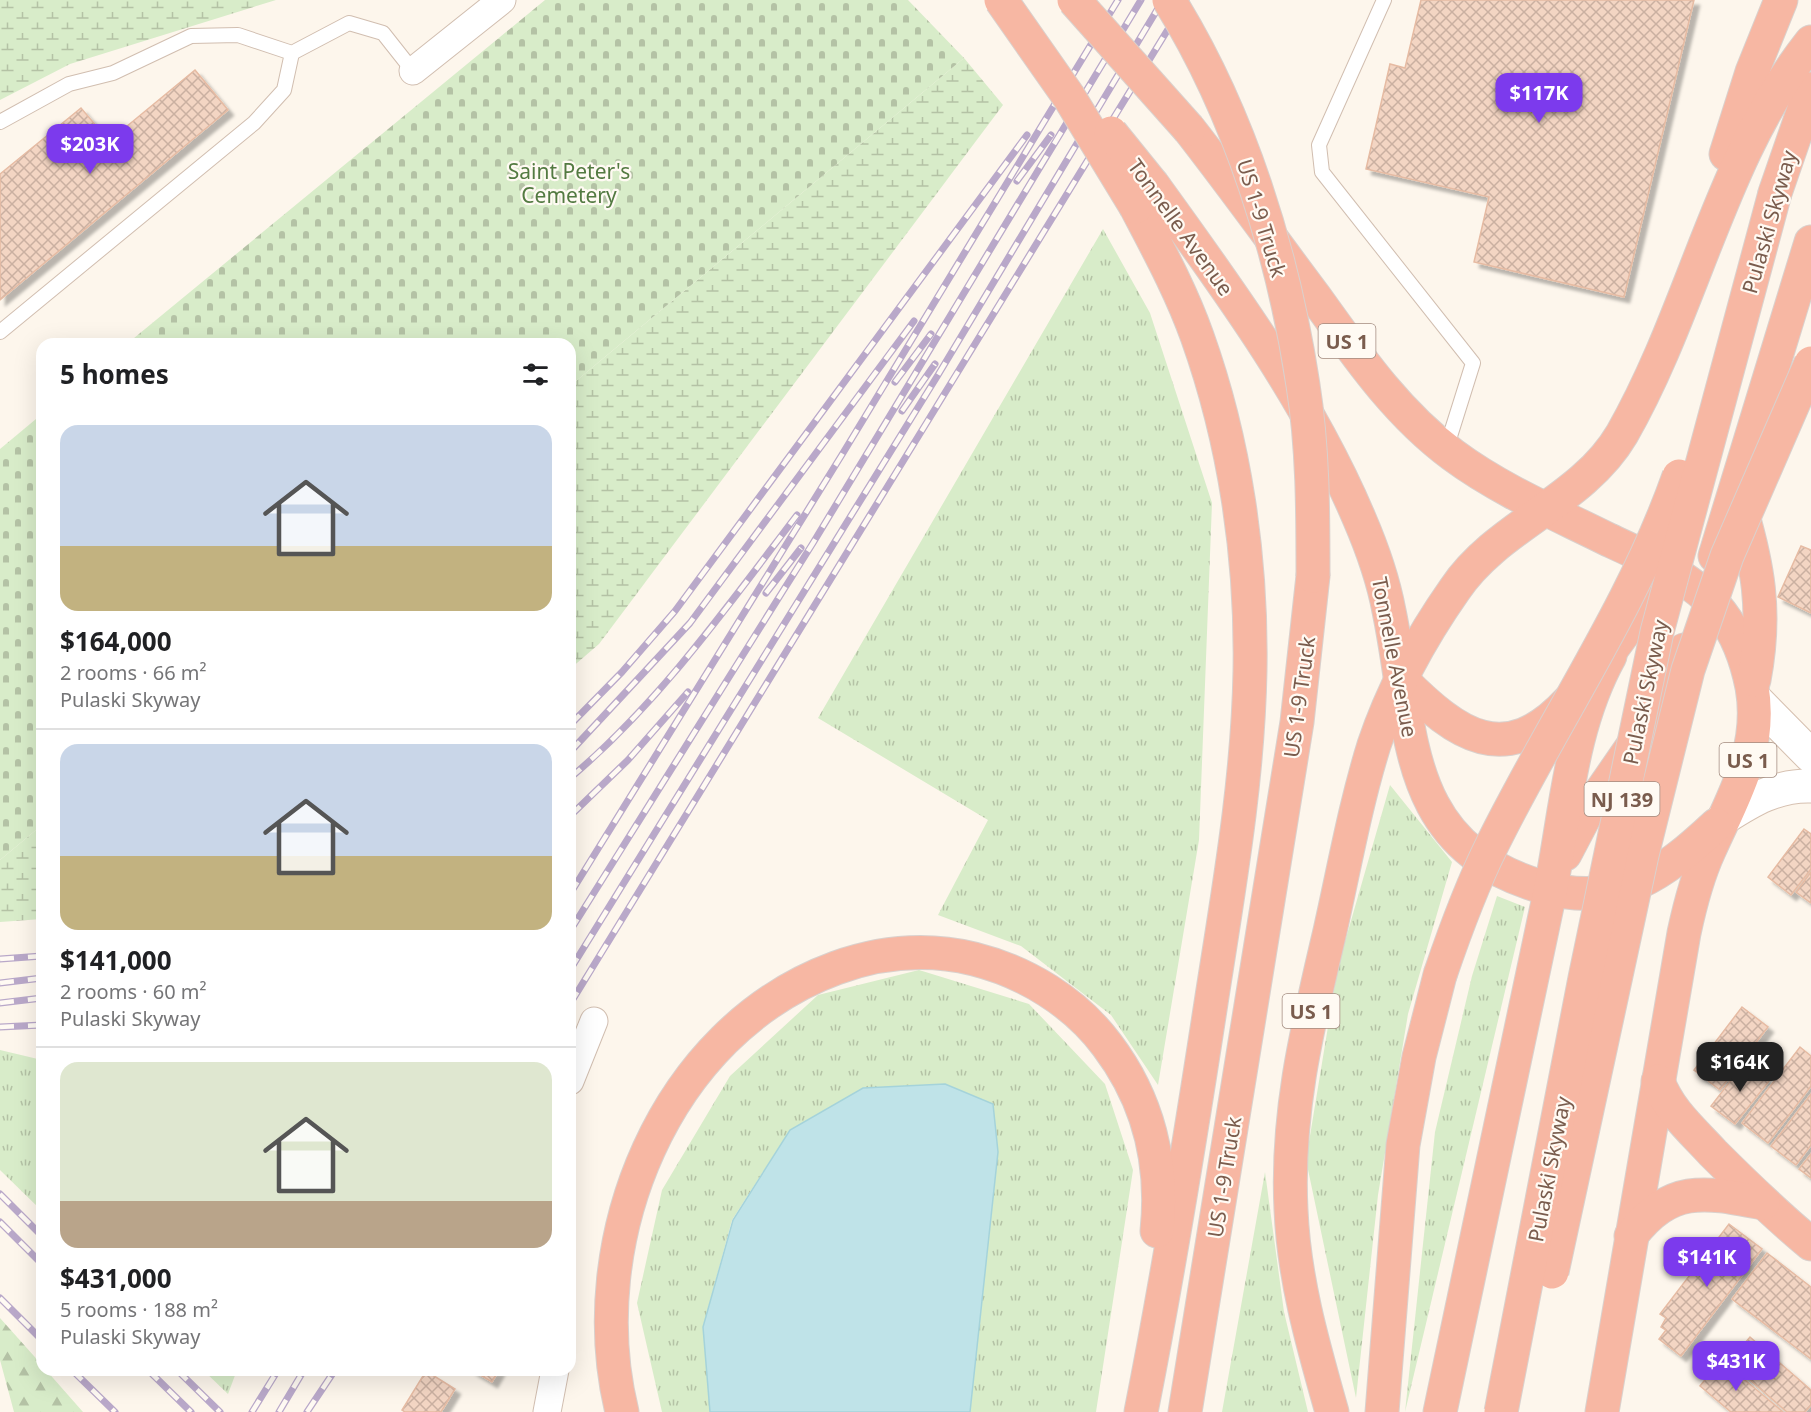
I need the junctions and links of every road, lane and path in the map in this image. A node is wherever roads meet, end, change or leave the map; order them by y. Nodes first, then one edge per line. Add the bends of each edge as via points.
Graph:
1 (502, 0) edge
2 (1001, 0) edge
3 (1074, 0) edge
4 (1169, 0) edge
5 (1384, 0) edge
6 (1781, 0) edge
7 (1811, 42) edge
8 (292, 53) junction
9 (413, 71) joint
10 (1811, 89) edge
11 (0, 122) edge
12 (1775, 193) junction
13 (1145, 196) junction
14 (1811, 242) edge
15 (0, 332) edge
16 (1668, 336) junction
17 (1811, 363) edge
18 (1749, 440) junction
19 (1446, 449) junction
20 (1735, 489) junction
21 (1547, 509) junction
22 (1669, 571) junction
23 (1703, 595) junction
24 (1618, 641) junction
25 (1402, 680) junction
26 (1753, 693) junction
27 (1811, 756) edge
28 (1811, 786) edge
29 (1724, 818) junction
30 (1551, 889) junction
31 (594, 1021) dead end
32 (576, 1066) edge
33 (1658, 1081) junction
34 (1763, 1203) junction
35 (1631, 1236) junction
36 (1811, 1244) edge
37 (1460, 1320) junction
38 (554, 1376) edge
39 (547, 1412) edge
40 (622, 1412) edge
41 (1140, 1412) edge
42 (1185, 1412) edge
43 (1332, 1412) edge
44 (1382, 1412) edge
45 (1440, 1412) edge
46 (1467, 1412) edge
47 (1501, 1412) edge
48 (1522, 1412) edge
49 (1602, 1412) edge

1 - 9 street
2 - 13 highway, bridge
3 - 19 highway, US 1, bridge via 1189,129 1385,390
4 - 42 highway, US 1-9 Truck, bridge via 1224,108 1280,272 1303,384 1312,477 1314,576 1286,796
5 - 19 lane via 1319,145 1322,172 1473,363
6 - 16 highway via 1752,72
7 - 16 highway via 1748,143
8 - 9 lane via 349,23 383,33
8 - 11 lane via 238,35 191,36 113,74 69,84
8 - 15 lane via 284,90 254,123
10 - 12 highway, Pulaski Skyway / NJ 139
12 - 44 highway, bridge via 1700,419 1654,541 1491,847 1440,975 1404,1135
12 - 47 highway, Pulaski Skyway / NJ 139, bridge via 1655,643 1591,946
13 - 25 highway, Tonnelle Avenue via 1253,326 1345,486 1380,574
13 - 41 highway via 1215,395 1229,451 1243,541 1250,639 1246,741 1235,846 1171,1258
14 - 18 highway
16 - 21 highway via 1618,440 1570,492
17 - 48 highway, Pulaski Skyway / NJ 139, bridge via 1727,556 1688,670 1641,855
18 - 20 highway
18 - 22 highway via 1718,504
19 - 21 highway, US 1
20 - 23 highway
20 - 26 highway via 1760,589 1761,640
21 - 22 highway, US 1
21 - 25 highway via 1473,565 1443,606
22 - 23 highway, US 1
22 - 24 highway
23 - 26 highway, US 1 via 1729,625
23 - 30 highway via 1679,662 1658,705 1587,812
24 - 25 highway via 1553,716 1530,732 1507,740 1482,737 1458,727
24 - 30 highway via 1599,676 1582,725 1566,792
25 - 30 highway, Tonnelle Avenue via 1418,770 1437,814 1456,838 1480,858 1509,875
25 - 43 highway, US 1 via 1368,767 1295,1095 1291,1212 1299,1290
26 - 27 street
26 - 29 highway, US 1 via 1755,727 1751,752 1740,787
28 - 29 street, Tonnelle Avenue via 1780,788
29 - 30 highway, Tonnelle Avenue via 1681,856 1638,884 1593,894
29 - 33 highway, US 1 via 1690,903
30 - 37 highway
31 - 32 street
33 - 34 highway via 1679,1117
33 - 35 highway, US 1
34 - 35 highway via 1712,1193 1680,1197 1652,1212
34 - 36 highway
35 - 49 highway, US 1
37 - 45 highway
37 - 46 highway via 1457,1374
38 - 39 street
40 - 41 highway via 612,1345 617,1255 642,1166 683,1088 720,1043 791,988 867,959 918,952 985,962 1048,991 1100,1036 1137,1095 1152,1139 1159,1189

